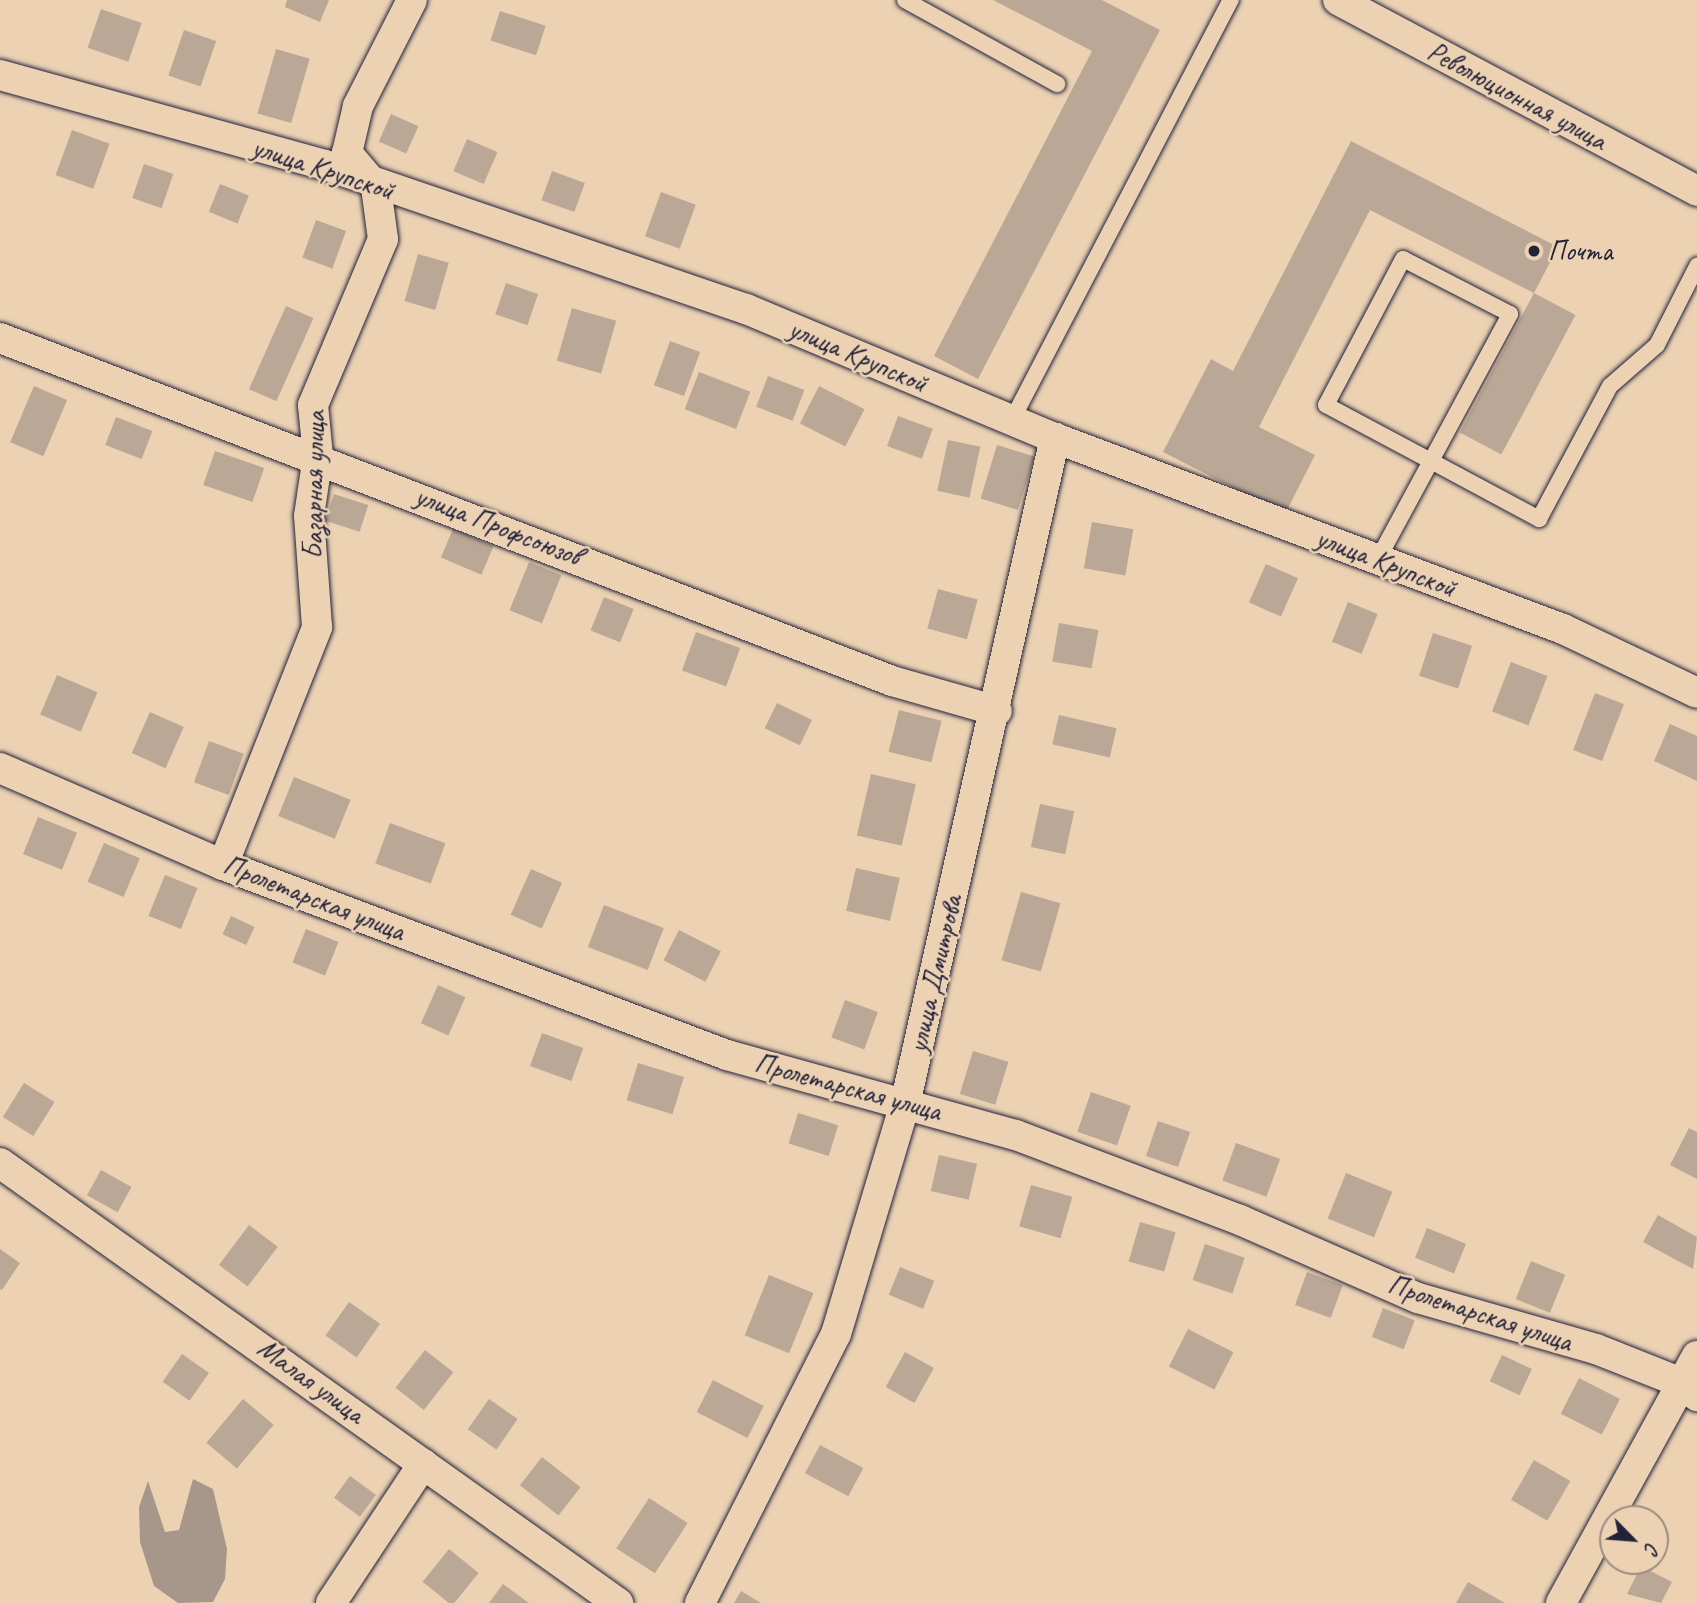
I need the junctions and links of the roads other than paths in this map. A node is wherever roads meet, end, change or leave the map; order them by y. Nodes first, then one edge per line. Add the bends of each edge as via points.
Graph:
1 (412, 0) edge
2 (905, 0) edge
3 (1231, 0) edge
4 (1338, 0) edge
5 (0, 75) edge
6 (1057, 84) dead end
7 (376, 187) junction
8 (1697, 191) edge
9 (1697, 266) edge
10 (0, 338) edge
11 (1012, 420) junction
12 (1055, 438) junction
13 (318, 456) junction
14 (1431, 461) junction
15 (1378, 559) junction
16 (1697, 693) edge
17 (996, 711) junction
18 (0, 768) edge
19 (223, 865) junction
20 (906, 1100) junction
21 (0, 1163) edge
22 (1697, 1356) edge
23 (1690, 1390) edge
24 (423, 1464) junction
25 (331, 1603) edge
26 (618, 1603) edge
27 (700, 1603) edge
28 (1561, 1603) edge

1 - 7 street via 358,106 347,153
2 - 6 lane
3 - 11 lane
4 - 8 street, Революционная улица
5 - 7 street, улица Крупской via 325,165
7 - 11 street, улица Крупской via 746,309
7 - 13 street, Базарная улица via 383,239 313,405
9 - 14 lane via 1657,345 1610,386 1539,519
10 - 13 street, улица Профсоюзов
11 - 12 street, улица Крупской
12 - 15 street, улица Крупской
12 - 17 street, улица Дмитрова
13 - 17 street, улица Профсоюзов via 892,681
13 - 19 street, Базарная улица via 309,516 317,627
14 - 14 lane via 1326,405 1403,260 1510,314
14 - 15 lane
15 - 16 street, улица Крупской via 1563,629
17 - 20 street, улица Дмитрова
18 - 19 street, Пролетарская улица
19 - 20 street, Пролетарская улица via 727,1055
20 - 23 street, Пролетарская улица via 1240,1220 1418,1298 1596,1349
20 - 27 street, улица Дмитрова via 836,1334
21 - 24 street, Малая улица
22 - 23 street
23 - 28 street
24 - 25 street
24 - 26 street, Малая улица

